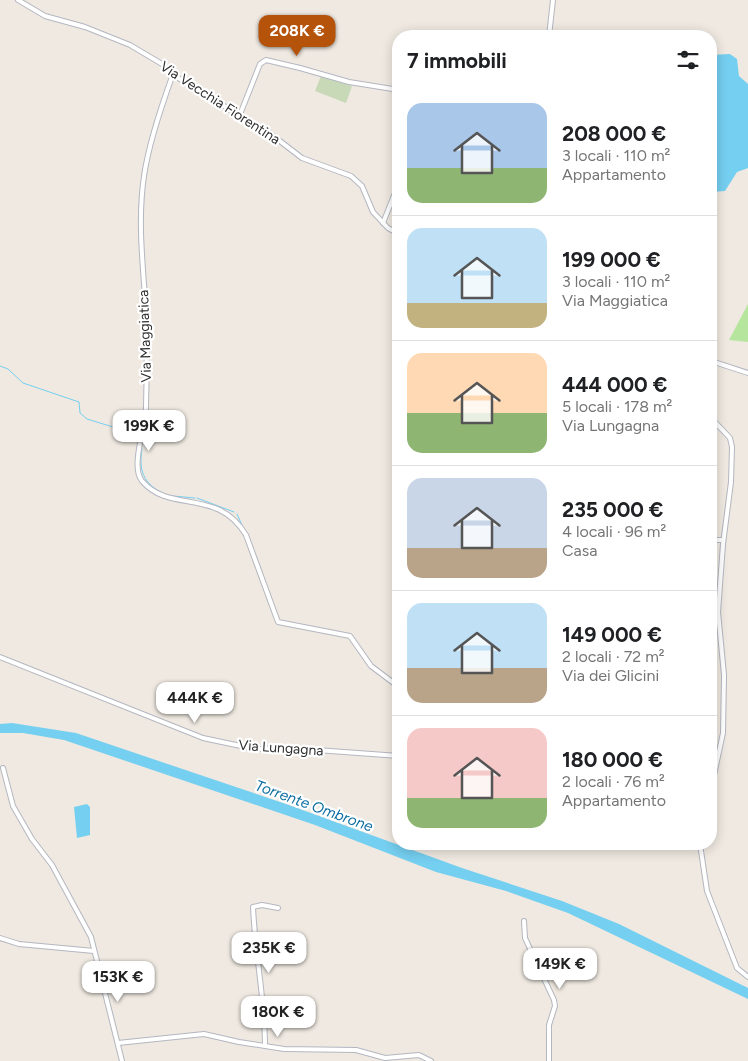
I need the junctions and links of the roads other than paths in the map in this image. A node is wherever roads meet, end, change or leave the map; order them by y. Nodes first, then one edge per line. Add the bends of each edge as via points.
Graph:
1 (18, 0) edge
2 (553, 0) edge
3 (550, 30) edge
4 (174, 74) junction
5 (392, 89) edge
6 (239, 117) junction
7 (392, 200) edge
8 (383, 223) junction
9 (392, 229) edge
10 (717, 363) edge
11 (748, 373) edge
12 (717, 424) edge
13 (717, 540) edge
14 (723, 540) junction
15 (0, 657) edge
16 (392, 682) edge
17 (392, 755) edge
18 (717, 761) edge
19 (3, 768) dead end
20 (701, 850) edge
21 (278, 908) dead end
22 (524, 921) dead end
23 (0, 938) edge
24 (94, 951) junction
25 (748, 977) edge
26 (118, 1043) junction
27 (266, 1046) junction
28 (122, 1061) edge
29 (430, 1061) edge
30 (549, 1061) edge

1 - 4 street, Via Vecchia Fiorentina via 44,16 130,45
2 - 3 street
4 - 6 street, Via Vecchia Fiorentina
4 - 16 street, Via Maggiatica via 148,155 143,186 140,237 146,402 138,459 140,476 166,497 216,508 239,524 278,622 348,635 371,666
5 - 6 street via 349,82 266,60 260,64
6 - 8 street, Via Vecchia Fiorentina via 262,128 302,158 356,180 364,188 372,210
7 - 8 street
8 - 9 street, Via Vecchia Fiorentina
10 - 11 street
12 - 14 street via 732,444 731,482
13 - 14 street
14 - 18 street via 718,612 724,675 723,733
15 - 17 street, Via Lungagna via 203,738 255,749 288,748
19 - 24 street via 13,806 57,873 89,932
20 - 25 street via 707,891 737,968
21 - 27 street via 253,907
22 - 30 street via 526,941 554,1000 549,1025
23 - 24 street via 19,944
24 - 26 street
26 - 27 street via 204,1034
26 - 28 street
27 - 29 street via 297,1050 356,1050 384,1058 419,1055

